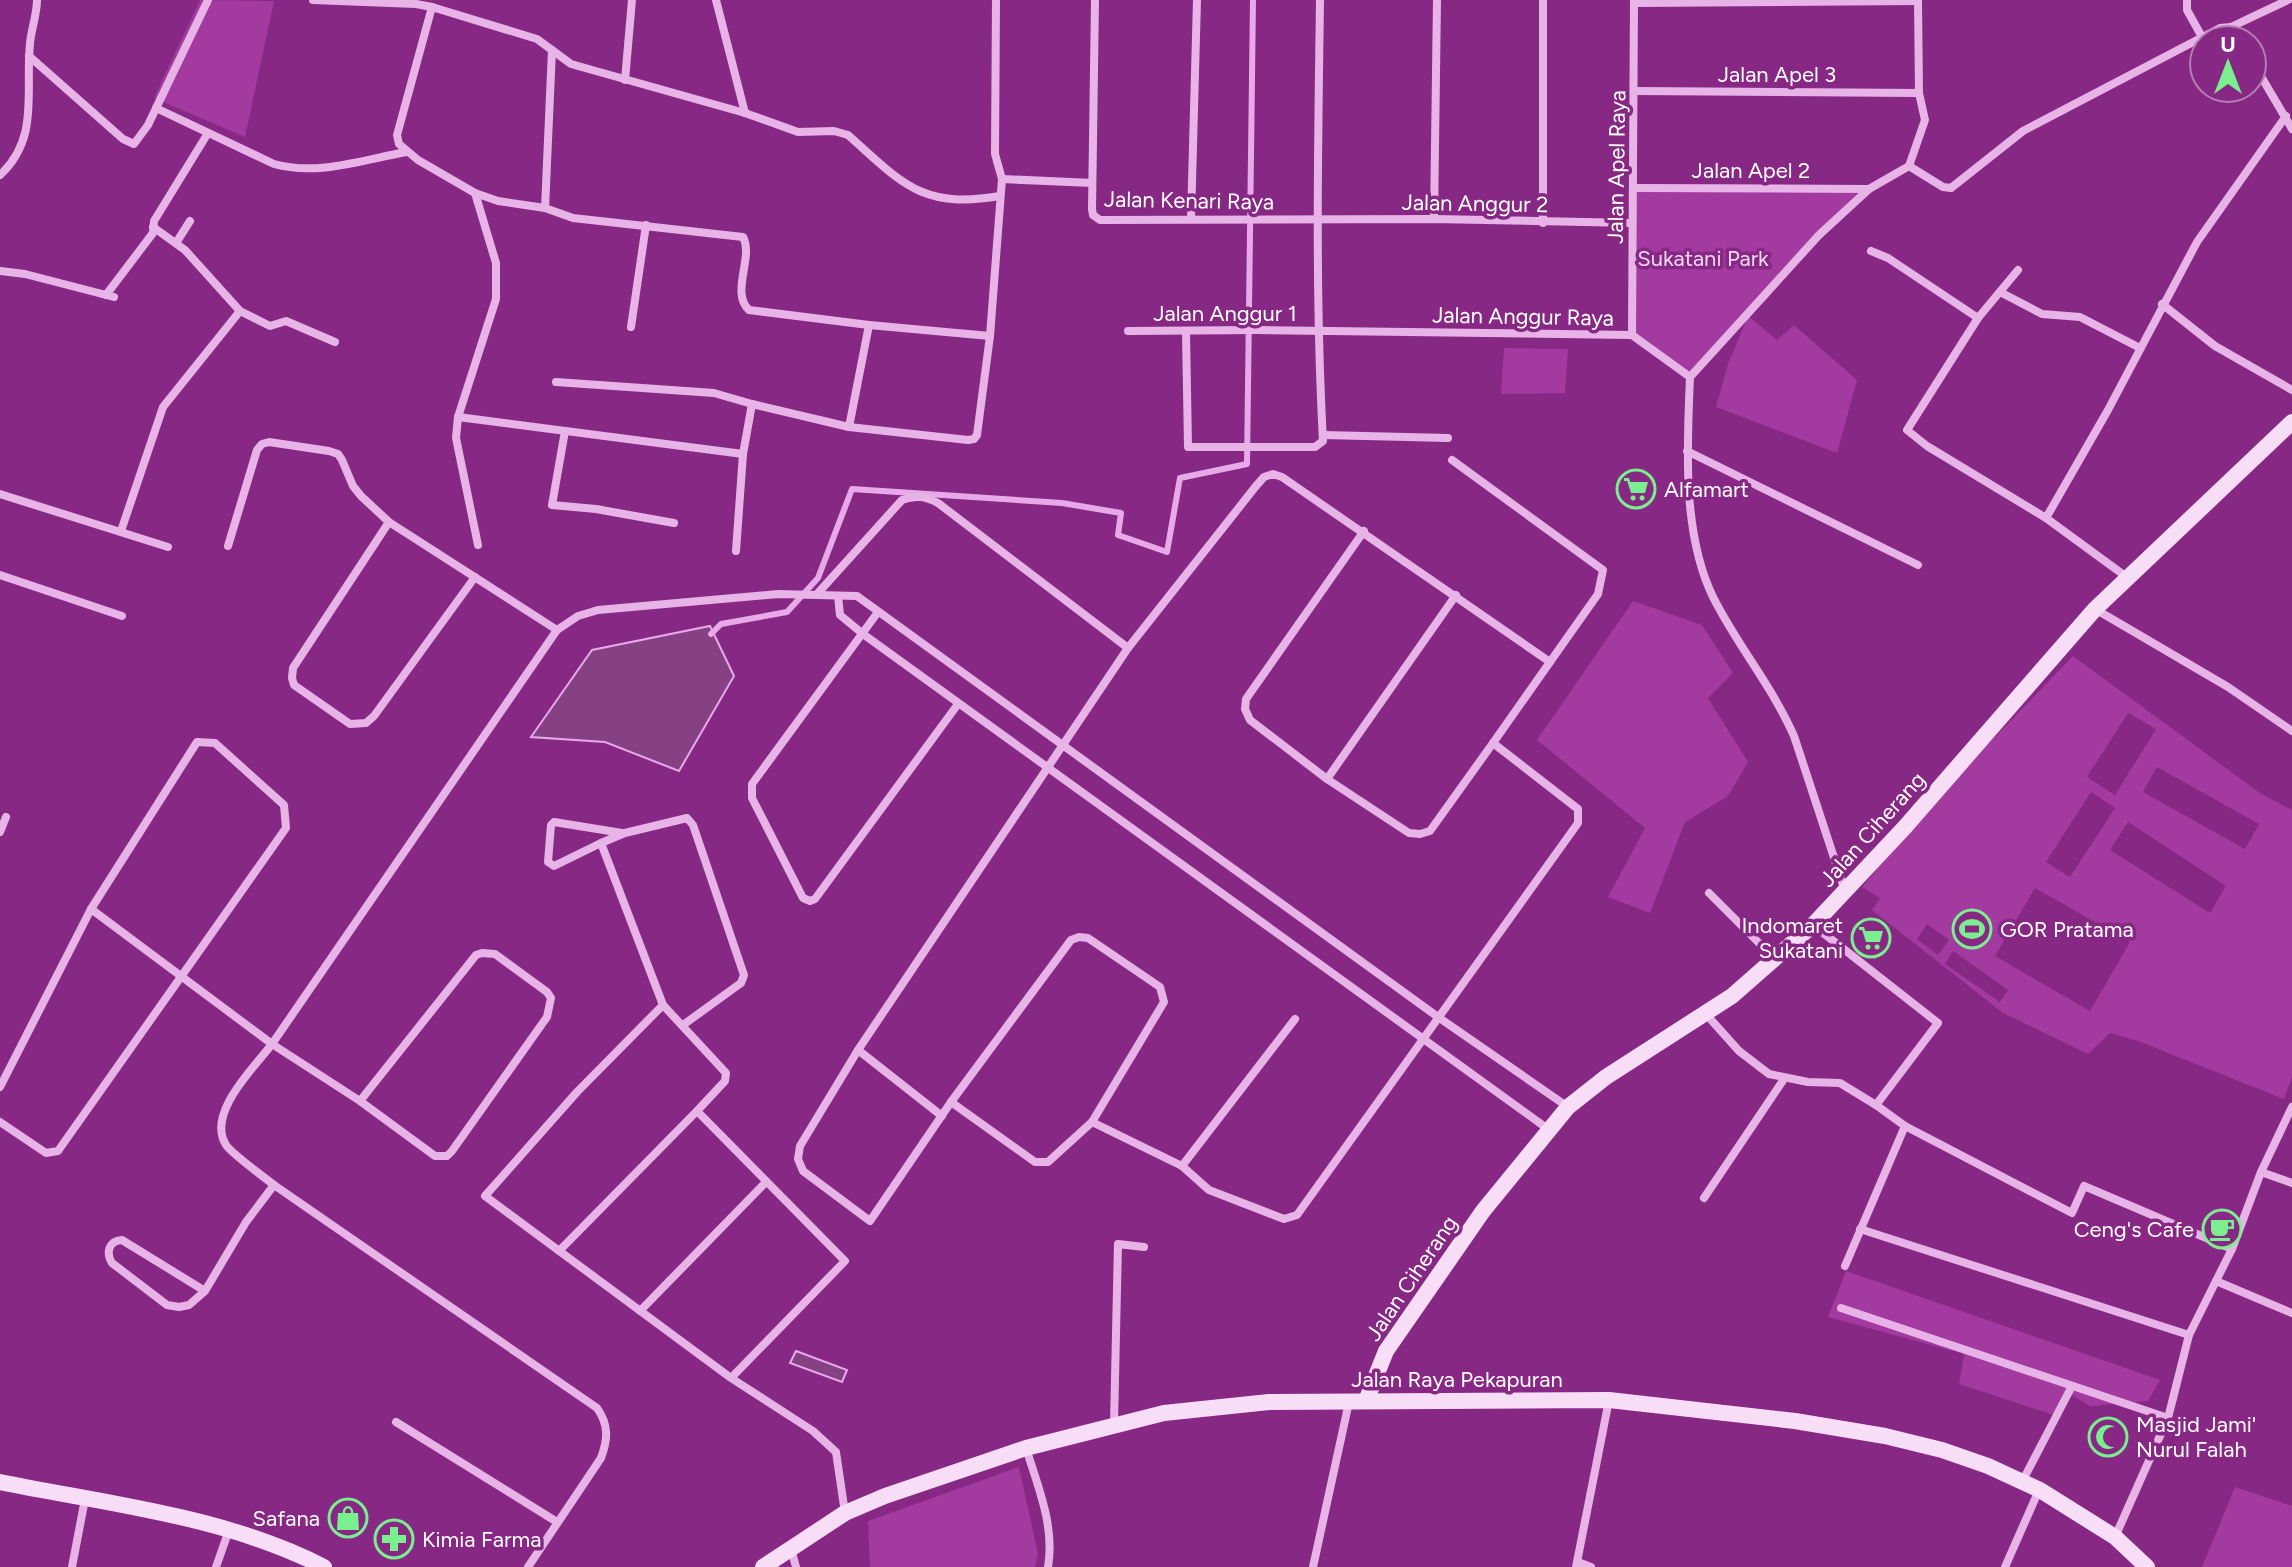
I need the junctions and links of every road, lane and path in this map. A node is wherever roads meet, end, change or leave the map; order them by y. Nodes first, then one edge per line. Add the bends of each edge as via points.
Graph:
1 (37, 0) edge
2 (208, 0) edge
3 (313, 0) edge
4 (632, 0) edge
5 (716, 0) edge
6 (996, 0) edge
7 (1095, 0) edge
8 (1197, 0) edge
9 (1320, 0) edge
10 (1437, 0) edge
11 (1543, 0) edge
12 (1918, 0) edge
13 (2187, 0) edge
14 (2288, 0) edge
15 (1634, 1) edge
16 (416, 2) edge
17 (432, 7) junction
18 (2195, 24) edge
19 (2237, 24) edge
20 (2188, 44) edge
21 (552, 50) junction
22 (29, 56) junction
23 (625, 80) junction
24 (2268, 87) edge
25 (1635, 91) junction
26 (1919, 93) junction
27 (156, 108) junction
28 (745, 113) junction
29 (2286, 116) junction
30 (2292, 129) edge
31 (208, 133) junction
32 (406, 152) junction
33 (1909, 166) junction
34 (0, 175) edge
35 (1002, 179) junction
36 (1092, 183) junction
37 (1634, 188) junction
38 (1869, 189) junction
39 (475, 193) junction
40 (1000, 196) junction
41 (545, 208) junction
42 (1191, 219) junction
43 (1434, 219) junction
44 (1317, 220) junction
45 (190, 221) dead end
46 (1543, 223) junction
47 (1632, 223) junction
48 (646, 225) junction
49 (153, 227) junction
50 (176, 243) junction
51 (1871, 251) dead end
52 (2018, 270) dead end
53 (0, 271) edge
54 (2000, 292) junction
55 (2162, 304) junction
56 (240, 311) junction
57 (1978, 318) junction
58 (869, 325) junction
59 (631, 327) dead end
60 (1318, 330) junction
61 (1130, 331) dead end
62 (1186, 332) junction
63 (1632, 335) junction
64 (990, 336) junction
65 (335, 342) dead end
66 (2140, 348) junction
67 (1690, 377) junction
68 (556, 382) dead end
69 (2292, 390) edge
70 (752, 404) junction
71 (458, 417) junction
72 (2292, 422) edge
73 (849, 427) junction
74 (565, 431) junction
75 (1323, 435) junction
76 (1448, 438) dead end
77 (1687, 451) junction
78 (743, 454) junction
79 (1452, 460) dead end
80 (0, 494) edge
81 (2046, 518) junction
82 (389, 522) junction
83 (674, 523) dead end
84 (121, 531) junction
85 (1364, 531) junction
86 (478, 545) dead end
87 (228, 546) dead end
88 (168, 547) dead end
89 (736, 551) dead end
90 (1918, 565) dead end
91 (0, 575) edge
92 (475, 577) junction
93 (2128, 578) junction
94 (816, 593) junction
95 (1456, 595) junction
96 (838, 596) junction
97 (2095, 609) junction
98 (878, 612) junction
99 (122, 616) dead end
100 (557, 630) junction
101 (863, 634) junction
102 (1128, 648) junction
103 (1550, 662) junction
104 (958, 704) junction
105 (2292, 731) edge
106 (1493, 743) junction
107 (1062, 745) junction
108 (1047, 766) junction
109 (1327, 779) junction
110 (6, 817) dead end
111 (0, 832) edge
112 (625, 833) junction
113 (601, 843) junction
114 (1846, 891) junction
115 (1709, 893) dead end
116 (91, 909) junction
117 (1813, 925) junction
118 (1776, 960) junction
119 (180, 976) junction
120 (663, 1005) junction
121 (1705, 1013) junction
122 (1438, 1017) junction
123 (1295, 1019) dead end
124 (683, 1025) junction
125 (1423, 1038) junction
126 (272, 1044) junction
127 (858, 1050) junction
128 (1784, 1079) junction
129 (0, 1087) edge
130 (360, 1101) junction
131 (951, 1102) junction
132 (1876, 1105) junction
133 (1568, 1107) junction
134 (2292, 1107) edge
135 (697, 1111) junction
136 (942, 1116) junction
137 (0, 1122) edge
138 (1092, 1122) junction
139 (1905, 1126) junction
140 (1548, 1129) junction
141 (1182, 1166) junction
142 (2261, 1172) junction
143 (766, 1182) junction
144 (2292, 1183) edge
145 (274, 1185) junction
146 (1704, 1198) dead end
147 (1860, 1229) junction
148 (1144, 1247) dead end
149 (2232, 1249) junction
150 (559, 1251) junction
151 (1845, 1266) dead end
152 (2216, 1281) junction
153 (205, 1291) junction
154 (1841, 1308) dead end
155 (640, 1311) junction
156 (2292, 1313) edge
157 (2189, 1335) junction
158 (731, 1378) junction
159 (2072, 1386) junction
160 (1609, 1400) junction
161 (1357, 1401) junction
162 (2168, 1418) junction
163 (396, 1422) dead end
164 (1114, 1424) junction
165 (1026, 1448) junction
166 (0, 1482) edge
167 (2022, 1482) junction
168 (2040, 1490) junction
169 (85, 1499) junction
170 (845, 1513) junction
171 (557, 1522) junction
172 (229, 1530) junction
173 (2115, 1537) junction
174 (791, 1548) junction
175 (1577, 1564) edge
176 (72, 1567) edge
177 (216, 1567) edge
178 (324, 1567) edge
179 (528, 1567) edge
180 (763, 1567) edge
181 (796, 1567) edge
182 (1048, 1567) edge
183 (1313, 1567) edge
184 (1591, 1567) edge
185 (2005, 1567) edge
186 (2147, 1567) edge

1 - 22 street
2 - 27 street
3 - 16 street
4 - 23 street
5 - 28 street
6 - 35 street via 995,154
7 - 36 street
8 - 42 street
9 - 44 street
10 - 43 street
11 - 46 street
12 - 15 street
12 - 26 street
13 - 18 street
14 - 19 street
15 - 25 street, Jalan Apel Raya
16 - 17 street
17 - 21 street via 526,35
17 - 32 street via 398,126 399,144
20 - 33 street via 2023,131 1951,188
21 - 23 street via 571,64
21 - 41 street
22 - 27 street via 131,144 137,143
22 - 34 street via 28,126
23 - 28 street
24 - 29 street
25 - 26 street, Jalan Apel 3
25 - 37 street, Jalan Apel Raya
26 - 33 street via 1925,120
27 - 31 street
28 - 40 street via 798,132 848,135 896,178 930,195 953,201
29 - 30 street
29 - 55 street via 2197,242
31 - 32 street via 291,169
31 - 49 street
32 - 39 street
33 - 38 street
35 - 36 street
35 - 40 street
36 - 42 street, Jalan Kenari Raya via 1093,215 1100,220
37 - 38 street, Jalan Apel 2
37 - 47 street, Jalan Apel Raya
38 - 67 street via 1819,235
39 - 41 street
39 - 71 street via 496,263 497,290
40 - 64 street
41 - 48 street via 573,218
42 - 44 street, Jalan Kenari Raya
43 - 44 street, Jalan Anggur 2
43 - 46 street, Jalan Anggur 2
44 - 60 street
45 - 50 street
46 - 47 street, Jalan Anggur 2
47 - 63 street, Jalan Apel Raya
48 - 58 street via 743,237 742,299 749,310
48 - 59 street
49 - 50 street
49 - 53 street via 110,296
50 - 56 street
51 - 57 street
52 - 54 street
54 - 57 street
54 - 66 street via 2042,314 2080,317
55 - 66 street
55 - 69 street via 2215,346
56 - 65 street via 270,326 286,321
56 - 84 street via 163,407
57 - 81 street via 1907,430
58 - 64 street
58 - 73 street
60 - 62 street, Jalan Anggur 1
60 - 63 street, Jalan Anggur Raya
60 - 75 street
61 - 62 street, Jalan Anggur 1
62 - 75 street via 1186,444 1193,449 1315,447
63 - 67 street, Jalan Anggur Raya
64 - 73 street via 974,439
66 - 81 street
67 - 77 street
68 - 70 street via 714,393
70 - 73 street
70 - 78 street
71 - 74 street
71 - 86 street via 457,452
72 - 93 main road, Jalan Ciherang
74 - 78 street
74 - 83 street via 552,505
75 - 76 street
77 - 90 street
77 - 114 street via 1699,565 1783,711
78 - 89 street
79 - 103 street via 1603,570 1598,594
80 - 84 street
81 - 93 street
82 - 87 street via 353,486 338,454 269,442 257,450
82 - 92 street
82 - 92 street via 293,668 294,685 350,724 366,723 374,716
84 - 88 street
85 - 95 street
85 - 102 street via 1282,477 1264,477
85 - 109 street via 1246,699 1250,720
91 - 99 street
92 - 100 street
93 - 97 main road, Jalan Ciherang
94 - 96 street
94 - 100 street via 598,610
94 - 102 street via 902,500 926,497
95 - 103 street
95 - 109 street
96 - 98 street via 857,596
96 - 101 street via 840,615
97 - 105 street
97 - 114 main road, Jalan Ciherang
98 - 101 street
98 - 107 street
100 - 126 street
101 - 104 street
101 - 104 street via 752,784 752,798 803,898 815,899
102 - 107 street
103 - 106 street
104 - 108 street
106 - 109 street via 1430,831 1420,834 1409,833
106 - 122 street via 1572,803 1579,819
107 - 108 street
107 - 122 street
108 - 125 street
108 - 127 street
110 - 111 street
112 - 113 street
112 - 113 street via 554,822 548,864 554,866
112 - 124 street via 684,818 691,821 744,971 741,983
113 - 120 street
114 - 117 main road, Jalan Ciherang
115 - 118 street
116 - 119 street
116 - 119 street via 197,742 215,743 284,805 286,828
116 - 129 street
117 - 118 main road, Jalan Ciherang
117 - 132 street via 1938,1023
118 - 121 main road, Jalan Ciherang
119 - 126 street
119 - 137 street via 58,1151 46,1153
120 - 124 street
120 - 150 street via 485,1196
121 - 128 street via 1754,1066
121 - 133 main road, Jalan Ciherang
122 - 125 street
122 - 133 street
123 - 141 street
124 - 135 street via 726,1073 725,1081
125 - 140 street
125 - 141 street via 1297,1215 1284,1219 1209,1190
126 - 130 street
126 - 145 street via 224,1107 221,1125 226,1145
127 - 136 street
127 - 136 street via 800,1146 803,1171 870,1221
128 - 132 street via 1840,1083
128 - 146 street
130 - 130 street via 435,1156 447,1156 547,1017 551,998 495,954 476,955
131 - 136 street
131 - 138 street via 1039,1163 1048,1162
131 - 138 street via 1071,940 1088,938 1160,987 1164,996
132 - 139 street
133 - 140 main road, Jalan Ciherang
134 - 142 street
135 - 143 street
135 - 150 street
138 - 141 street
139 - 147 street
139 - 149 street via 2072,1213 2084,1186
140 - 161 main road, Jalan Ciherang via 1483,1211
142 - 144 street
142 - 149 street
143 - 155 street
143 - 158 street via 845,1261
145 - 153 street
145 - 171 street via 597,1408 608,1439
147 - 151 street
147 - 157 street
148 - 164 street via 1118,1244
149 - 152 street
150 - 155 street
152 - 156 street
152 - 157 street
153 - 153 street via 122,1240 109,1248 112,1263 167,1305 189,1305
154 - 159 street
155 - 158 street
157 - 162 street
158 - 170 street via 836,1452
159 - 162 street
159 - 167 street
160 - 161 main road, Jalan Raya Pekapuran
160 - 167 main road, Jalan Raya Pekapuran via 1885,1436 1942,1450
160 - 175 street
161 - 164 main road, Jalan Raya Pekapuran via 1211,1407
161 - 183 street
162 - 173 street
163 - 171 street
164 - 165 main road, Jalan Raya Pekapuran
165 - 170 main road, Jalan Raya Pekapuran
165 - 182 street via 1048,1521
166 - 169 main road
167 - 168 main road, Jalan Raya Pekapuran
168 - 173 main road, Jalan Raya Pekapuran
168 - 185 street
169 - 172 main road
169 - 176 street
170 - 174 main road, Jalan Raya Pekapuran
171 - 179 street
172 - 177 street
172 - 178 main road
173 - 186 main road, Jalan Raya Pekapuran
174 - 180 main road, Jalan Raya Pekapuran
174 - 181 street
175 - 184 street

